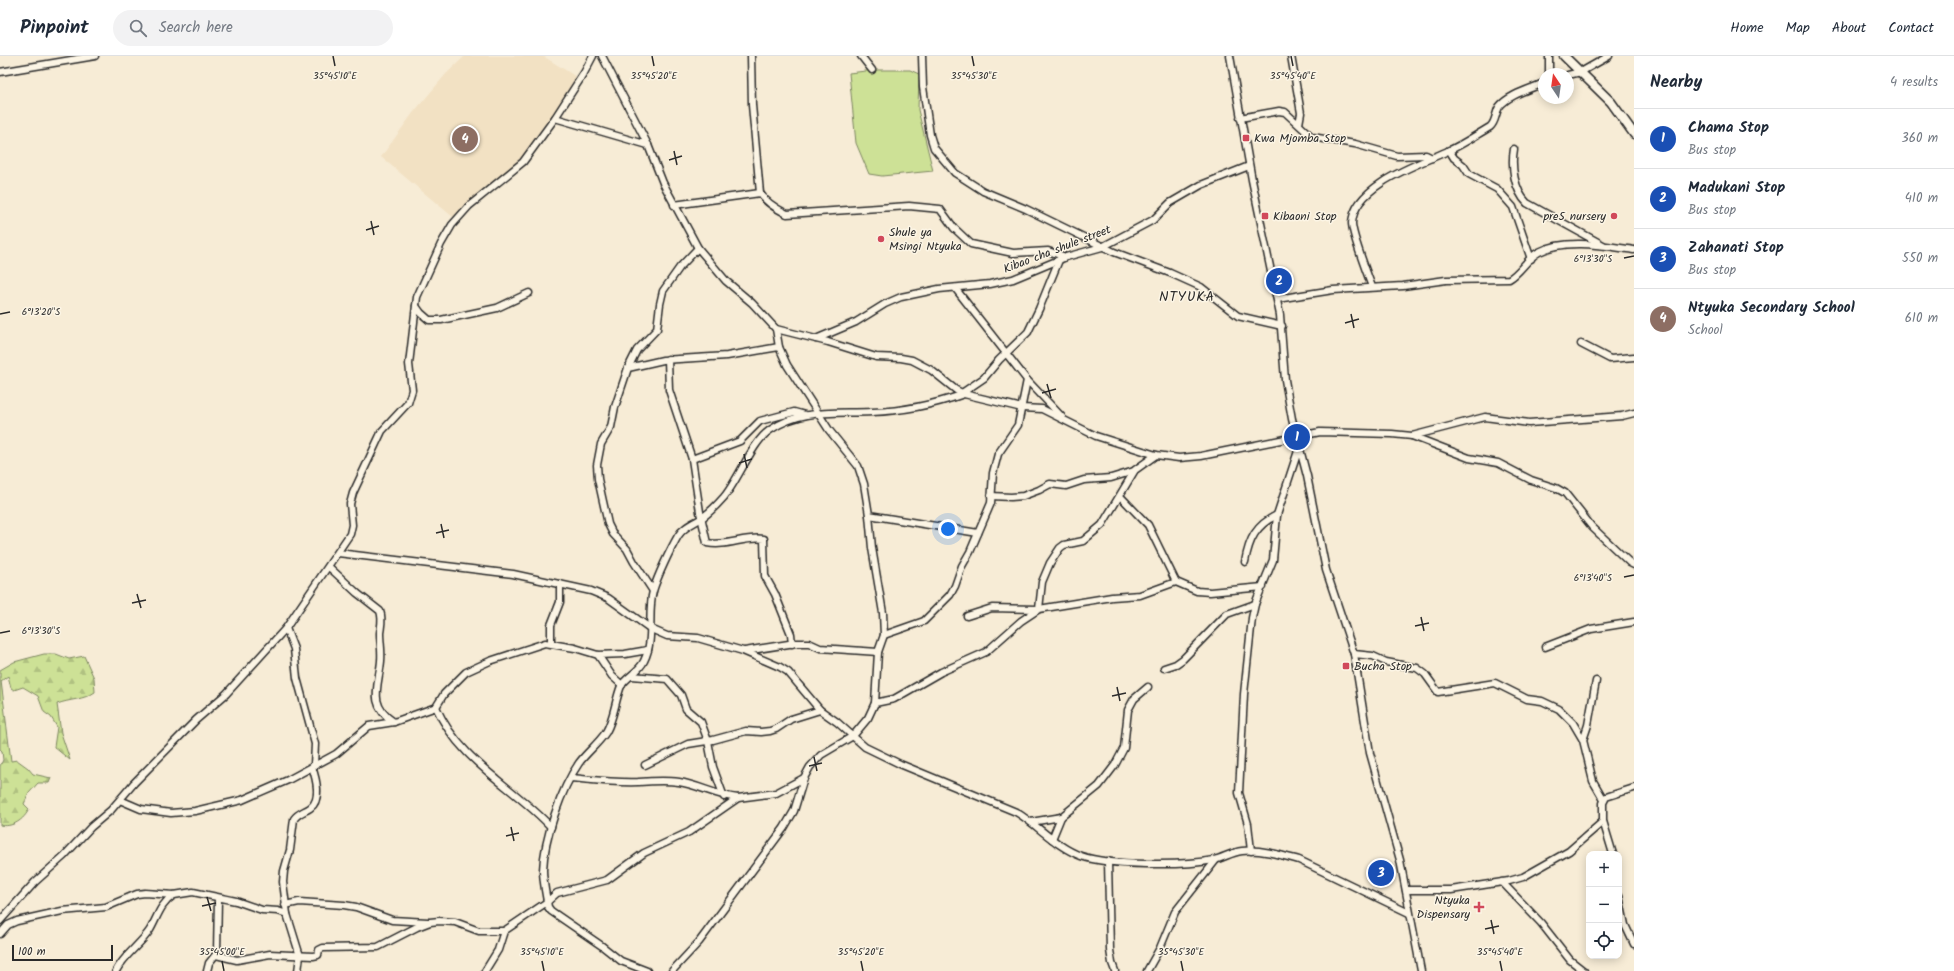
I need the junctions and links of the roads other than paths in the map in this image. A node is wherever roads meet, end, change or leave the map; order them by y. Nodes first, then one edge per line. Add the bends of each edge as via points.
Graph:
1 (95, 56) edge
2 (593, 56) edge
3 (602, 56) edge
4 (751, 56) edge
5 (861, 56) edge
6 (922, 56) edge
7 (1230, 56) edge
8 (1291, 56) edge
9 (1549, 56) edge
10 (1564, 56) edge
11 (1609, 56) edge
12 (1550, 68) edge
13 (872, 70) dead end
14 (0, 72) edge
15 (1580, 72) junction
16 (1574, 74) edge
17 (1538, 86) edge
18 (555, 118) junction
19 (1240, 118) junction
20 (1300, 124) junction
21 (1634, 134) edge
22 (648, 145) junction
23 (1514, 149) dead end
24 (1449, 150) junction
25 (1432, 158) junction
26 (1249, 166) junction
27 (760, 193) junction
28 (674, 204) junction
29 (1102, 247) junction
30 (1606, 247) junction
31 (698, 248) junction
32 (1634, 250) edge
33 (1066, 256) junction
34 (1531, 258) junction
35 (1059, 260) junction
36 (1372, 287) junction
37 (955, 288) junction
38 (529, 293) dead end
39 (1277, 299) junction
40 (416, 306) junction
41 (1282, 326) junction
42 (776, 329) junction
43 (816, 339) junction
44 (1581, 344) dead end
45 (779, 346) junction
46 (1007, 354) junction
47 (1634, 357) edge
48 (668, 359) junction
49 (628, 368) junction
50 (1027, 380) junction
51 (963, 393) junction
52 (1022, 408) junction
53 (817, 412) junction
54 (1634, 413) edge
55 (806, 415) junction
56 (1067, 422) junction
57 (1412, 436) junction
58 (1295, 437) junction
59 (1299, 448) junction
60 (1156, 455) junction
61 (692, 459) junction
62 (1135, 470) junction
63 (991, 496) junction
64 (1120, 496) junction
65 (869, 514) junction
66 (1277, 515) junction
67 (702, 518) junction
68 (978, 533) junction
69 (338, 553) junction
70 (1245, 562) dead end
71 (1634, 565) edge
72 (329, 567) junction
73 (1176, 582) junction
74 (560, 584) junction
75 (1262, 586) junction
76 (653, 591) junction
77 (1255, 604) junction
78 (1039, 610) junction
79 (967, 616) dead end
80 (1634, 622) edge
81 (286, 628) junction
82 (651, 629) junction
83 (884, 635) junction
84 (551, 643) junction
85 (792, 644) junction
86 (1545, 647) dead end
87 (648, 650) junction
88 (743, 651) junction
89 (878, 652) junction
90 (598, 654) junction
91 (1354, 654) junction
92 (1164, 668) dead end
93 (632, 676) junction
94 (1596, 681) dead end
95 (622, 685) junction
96 (1148, 687) dead end
97 (875, 703) junction
98 (436, 707) junction
99 (820, 710) junction
100 (394, 722) junction
101 (853, 736) junction
102 (1583, 740) junction
103 (708, 741) junction
104 (645, 765) dead end
105 (313, 766) junction
106 (570, 778) junction
107 (804, 778) junction
108 (1634, 788) edge
109 (724, 797) junction
110 (738, 798) junction
111 (120, 800) junction
112 (1604, 800) junction
113 (1061, 817) junction
114 (1603, 821) junction
115 (1031, 822) junction
116 (551, 827) junction
117 (1052, 839) junction
118 (1251, 851) junction
119 (1612, 851) edge
120 (1216, 860) junction
121 (1108, 861) junction
122 (1502, 882) junction
123 (1406, 890) junction
124 (174, 895) junction
125 (218, 898) junction
126 (547, 902) junction
127 (285, 905) junction
128 (1622, 910) edge
129 (1410, 913) junction
130 (287, 914) junction
131 (0, 920) edge
132 (430, 922) junction
133 (504, 932) junction
134 (0, 934) edge
135 (1634, 944) edge
136 (216, 955) junction
137 (300, 956) junction
138 (116, 971) edge
139 (207, 971) edge
140 (298, 971) edge
141 (485, 971) edge
142 (647, 971) edge
143 (672, 971) edge
144 (1115, 971) edge
145 (1147, 971) edge
146 (1421, 971) edge
147 (1584, 971) edge

1 - 14 street
2 - 18 street
3 - 22 street
4 - 27 street via 752,105
5 - 13 street
6 - 29 street via 923,87 930,135 934,148 946,164 983,191 1026,208
7 - 19 street
8 - 20 street via 1301,113
9 - 12 street
10 - 15 street
11 - 15 street
15 - 16 street
15 - 21 street via 1611,102
17 - 24 street via 1509,99 1498,108 1493,125
18 - 22 street
18 - 40 street via 523,162 469,206 452,225 428,271
19 - 20 street via 1279,110
19 - 26 street
20 - 25 street via 1312,137 1355,144 1397,156 1426,155
22 - 28 street
23 - 30 street via 1513,170 1522,198
24 - 25 street
24 - 34 street via 1454,158 1466,167 1469,174 1497,189 1513,207
25 - 36 street via 1386,179 1372,189 1357,208 1352,224
26 - 29 street, Kibao cha shule street via 1201,185 1170,203 1153,220
26 - 39 street
27 - 28 street
27 - 33 street via 763,198 787,214 909,206 940,209 954,228 971,244 1013,253 1048,251
28 - 31 street
29 - 33 street, Kibao cha shule street
29 - 41 street via 1201,287 1238,316
30 - 32 street
30 - 34 street via 1564,245 1538,252
31 - 42 street via 726,281 752,303
31 - 49 street via 680,267 664,291 657,329 637,350
33 - 35 street, Kibao cha shule street
34 - 36 street via 1509,279 1446,280 1404,286
35 - 37 street, Kibao cha shule street via 1013,279
35 - 46 street via 1028,332
36 - 39 street
37 - 43 street, Kibao cha shule street via 901,297 856,322
37 - 46 street
38 - 40 street via 497,308 441,320 429,320
39 - 41 street
40 - 69 street via 409,364 412,380 411,397 379,436 350,501 350,534
41 - 58 street via 1285,380
42 - 43 street
42 - 45 street
43 - 51 street via 876,357 912,360
44 - 47 street via 1610,359
45 - 48 street via 727,356
45 - 53 street via 787,365
46 - 50 street
46 - 51 street via 984,378
48 - 49 street
48 - 61 street via 669,390
49 - 76 street via 610,426 601,444 598,479 608,524
50 - 52 street
50 - 56 street
51 - 52 street
51 - 53 street via 936,404 916,408 873,412
52 - 56 street via 1042,408
52 - 63 street via 1018,424 998,454
53 - 55 street
53 - 65 street via 858,466
54 - 57 street via 1616,417 1529,423 1485,417
55 - 61 street via 794,412 760,421 740,441
55 - 67 street via 784,422 764,435 734,485
56 - 60 street via 1096,436
57 - 58 street via 1327,431
57 - 71 street via 1469,458 1498,463 1531,480 1565,493 1600,536
58 - 59 street
58 - 60 street via 1201,456 1171,458
59 - 66 street
59 - 91 street via 1326,570
60 - 62 street
61 - 67 street
62 - 63 street via 1111,478 1084,480 1066,486 1050,484 1023,496
62 - 64 street
63 - 68 street via 991,504
64 - 73 street via 1148,525
64 - 78 street via 1102,525 1092,535 1083,541 1064,545 1056,554 1042,582
65 - 68 street
65 - 83 street
66 - 70 street via 1269,519 1250,538
66 - 75 street via 1273,560
67 - 76 street via 678,536
67 - 85 street via 708,542 719,545 755,538 764,539 765,576 791,634
68 - 83 street via 950,595 924,621
69 - 72 street
69 - 74 street via 513,574
72 - 81 street
72 - 100 street via 380,611 381,655 376,696 384,712
73 - 75 street via 1197,591 1210,592
73 - 78 street via 1140,595
74 - 82 street via 608,598
74 - 84 street via 560,602 551,625
75 - 77 street
76 - 82 street
77 - 92 street via 1227,614 1184,659
77 - 118 street via 1244,694 1239,789 1250,831
78 - 79 street via 992,608
78 - 97 street via 1021,620 986,652 941,672 894,699
80 - 86 street via 1591,629
81 - 105 street via 294,649 298,678 315,744
81 - 111 street via 226,694 196,720
82 - 87 street
82 - 88 street via 667,636 698,638
83 - 89 street
84 - 90 street
84 - 98 street via 527,648 466,672
85 - 88 street
85 - 89 street via 809,643 820,648
87 - 90 street via 625,654
87 - 93 street via 644,661
88 - 99 street via 788,672
89 - 97 street
90 - 95 street via 612,676
91 - 102 street via 1373,656 1386,662 1417,668 1425,674 1438,692 1500,684 1527,699 1542,701 1559,709 1573,723
91 - 123 street via 1370,753
93 - 95 street
93 - 103 street via 668,680 681,695 686,709 700,719
94 - 102 street
95 - 106 street via 606,732
96 - 113 street via 1134,699 1128,710 1124,748 1115,765 1099,786
97 - 101 street via 868,718
98 - 100 street
98 - 116 street via 449,730 472,759 534,808
99 - 101 street
99 - 103 street via 790,719 770,731 739,732
100 - 105 street via 370,726 338,752
101 - 107 street via 821,755
101 - 115 street via 866,747 900,764 1016,812
102 - 112 street via 1593,781
103 - 104 street via 688,744
103 - 109 street via 713,767
105 - 111 street via 242,800 195,811 148,811
105 - 127 street via 316,797 313,805 297,815 293,821 284,876
106 - 109 street via 679,782
106 - 116 street
107 - 110 street via 776,793
107 - 143 street via 794,811 784,828 699,942
108 - 112 street via 1610,795
109 - 110 street
110 - 126 street via 689,832 644,853 615,876 598,883 559,892
111 - 131 street via 35,882
112 - 114 street
113 - 115 street
113 - 117 street
114 - 119 street
114 - 122 street via 1569,851 1523,877
115 - 117 street
116 - 126 street via 543,872
117 - 121 street via 1082,856
118 - 120 street via 1236,852
118 - 129 street via 1280,854 1299,860
120 - 121 street via 1187,863
120 - 145 street via 1175,912
121 - 144 street via 1110,950
122 - 123 street via 1451,890
122 - 147 street via 1537,918 1570,960
123 - 129 street
124 - 125 street via 192,892
124 - 134 street via 137,894 106,907 34,916 12,923
124 - 138 street via 162,905 149,931
125 - 130 street
125 - 136 street
126 - 133 street
126 - 142 street via 548,907 558,917 620,961
127 - 130 street
127 - 132 street via 299,902 344,905 392,920
128 - 135 street
129 - 146 street
130 - 137 street
132 - 133 street via 455,922 478,931
132 - 137 street via 378,947 323,948 316,956
133 - 141 street via 498,950
136 - 137 street via 237,960 270,954
136 - 139 street via 209,963
137 - 140 street

